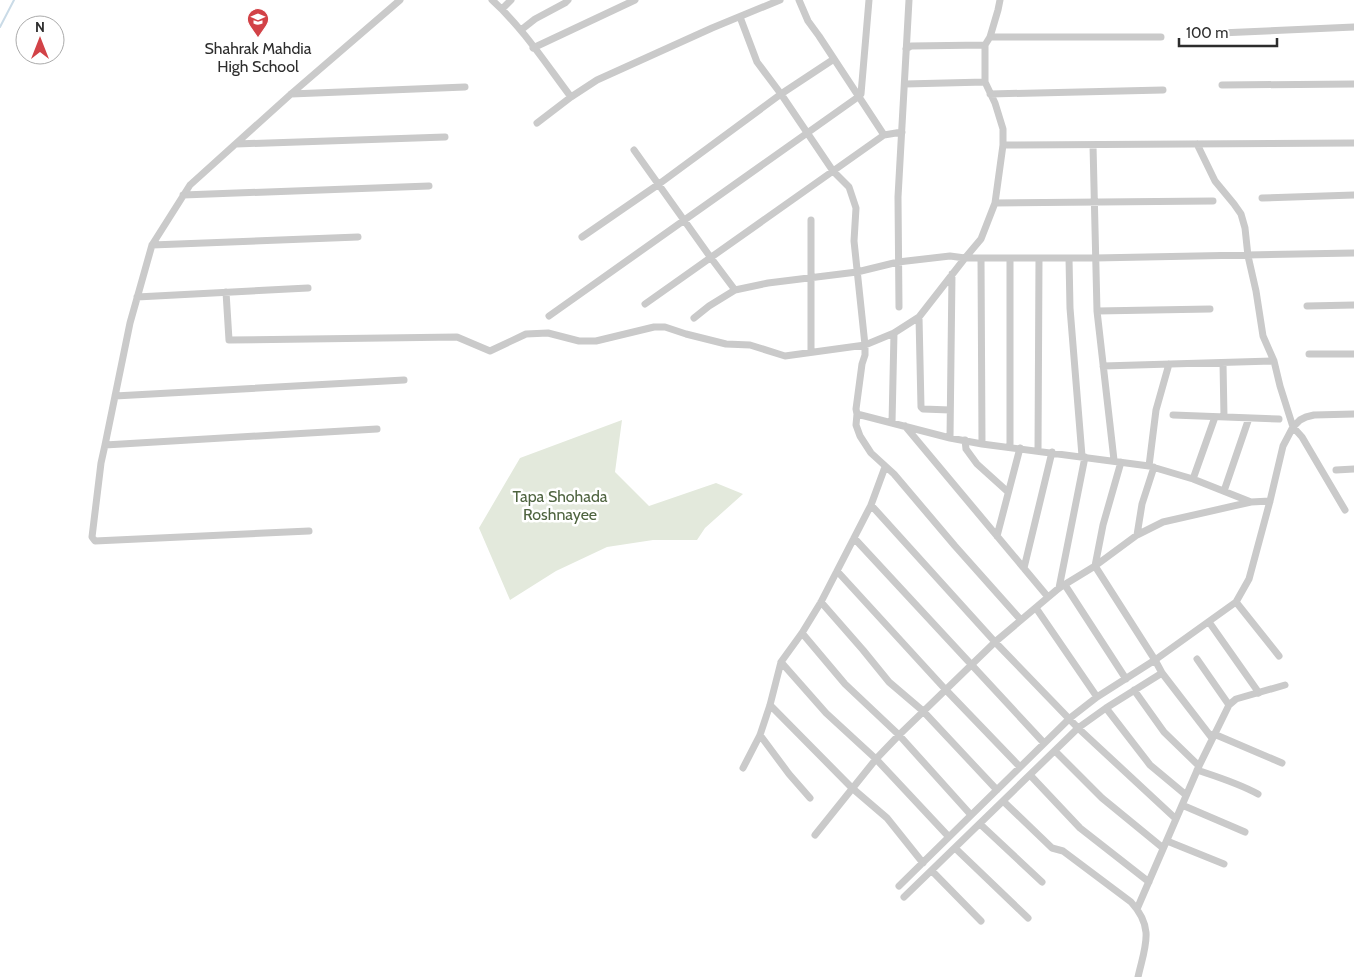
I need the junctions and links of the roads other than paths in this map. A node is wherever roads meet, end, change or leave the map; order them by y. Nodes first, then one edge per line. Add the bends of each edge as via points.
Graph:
1 (400, 0) edge
2 (492, 0) edge
3 (511, 0) edge
4 (568, 0) edge
5 (635, 0) edge
6 (780, 0) edge
7 (799, 0) edge
8 (869, 0) edge
9 (909, 0) edge
10 (1000, 0) edge
11 (502, 9) junction
12 (740, 17) junction
13 (1354, 28) edge
14 (521, 30) junction
15 (1220, 33) dead end
16 (990, 37) junction
17 (1161, 37) dead end
18 (985, 45) junction
19 (534, 48) junction
20 (906, 48) junction
21 (834, 59) junction
22 (985, 82) junction
23 (905, 84) junction
24 (1354, 84) edge
25 (1222, 85) dead end
26 (465, 87) dead end
27 (1163, 90) dead end
28 (291, 94) junction
29 (781, 94) junction
30 (990, 94) junction
31 (858, 97) junction
32 (571, 98) junction
33 (537, 124) dead end
34 (902, 132) junction
35 (808, 134) junction
36 (884, 135) junction
37 (445, 137) dead end
38 (1354, 143) edge
39 (236, 144) junction
40 (1197, 144) junction
41 (1003, 145) junction
42 (1093, 145) junction
43 (634, 150) dead end
44 (833, 171) junction
45 (658, 184) junction
46 (429, 186) dead end
47 (1354, 195) edge
48 (183, 196) junction
49 (1262, 198) dead end
50 (1213, 201) dead end
51 (995, 203) junction
52 (1094, 203) junction
53 (684, 220) junction
54 (811, 220) dead end
55 (358, 236) dead end
56 (582, 238) dead end
57 (152, 246) junction
58 (1354, 253) edge
59 (1248, 256) junction
60 (711, 258) junction
61 (965, 258) junction
62 (981, 258) junction
63 (1010, 258) junction
64 (1039, 258) junction
65 (1069, 258) junction
66 (1096, 258) junction
67 (898, 262) junction
68 (857, 272) junction
69 (952, 274) junction
70 (812, 278) junction
71 (308, 288) dead end
72 (735, 290) junction
73 (226, 292) junction
74 (137, 297) junction
75 (644, 304) dead end
76 (1354, 305) edge
77 (899, 306) dead end
78 (1307, 306) dead end
79 (1210, 309) dead end
80 (1097, 311) junction
81 (549, 316) dead end
82 (919, 316) junction
83 (694, 318) dead end
84 (894, 332) junction
85 (866, 345) junction
86 (811, 352) junction
87 (1309, 354) dead end
88 (1354, 354) edge
89 (1274, 361) junction
90 (1223, 363) junction
91 (1169, 364) junction
92 (1103, 366) junction
93 (404, 380) dead end
94 (115, 396) junction
95 (950, 410) junction
96 (857, 414) junction
97 (1354, 414) edge
98 (1173, 415) dead end
99 (1215, 417) junction
100 (1224, 417) junction
101 (1250, 418) junction
102 (1279, 420) dead end
103 (892, 423) junction
104 (904, 426) junction
105 (1293, 427) junction
106 (377, 429) dead end
107 (950, 438) junction
108 (965, 440) junction
109 (982, 444) junction
110 (105, 445) junction
111 (1010, 447) junction
112 (1020, 448) junction
113 (1038, 451) junction
114 (1052, 452) junction
115 (1084, 457) junction
116 (1118, 461) junction
117 (886, 467) junction
118 (1151, 467) junction
119 (1354, 469) edge
120 (1336, 470) dead end
121 (1193, 479) junction
122 (1224, 491) junction
123 (1008, 492) junction
124 (1270, 501) junction
125 (1251, 502) junction
126 (872, 505) junction
127 (1345, 510) dead end
128 (309, 531) dead end
129 (1137, 534) junction
130 (997, 536) junction
131 (854, 538) junction
132 (1095, 566) junction
133 (1024, 568) junction
134 (837, 571) junction
135 (1062, 586) junction
136 (1048, 597) junction
137 (821, 602) junction
138 (1236, 602) junction
139 (1036, 608) junction
140 (1021, 620) junction
141 (1208, 622) junction
142 (802, 633) junction
143 (995, 642) junction
144 (1279, 656) dead end
145 (1197, 659) dead end
146 (1156, 660) junction
147 (782, 662) junction
148 (971, 664) junction
149 (1162, 673) junction
150 (1126, 679) junction
151 (1285, 686) dead end
152 (945, 690) junction
153 (1134, 690) junction
154 (1259, 693) junction
155 (1097, 698) junction
156 (770, 705) junction
157 (1230, 705) junction
158 (1106, 708) junction
159 (923, 711) junction
160 (1070, 718) junction
161 (1078, 728) junction
162 (760, 734) junction
163 (899, 735) junction
164 (1213, 736) junction
165 (1044, 743) junction
166 (1055, 750) junction
167 (876, 759) junction
168 (1282, 763) dead end
169 (1020, 767) junction
170 (743, 768) dead end
171 (1198, 768) junction
172 (1030, 775) junction
173 (852, 788) junction
174 (997, 790) junction
175 (1258, 794) dead end
176 (1186, 796) junction
177 (810, 798) dead end
178 (1004, 801) junction
179 (1182, 805) junction
180 (971, 815) junction
181 (1176, 819) junction
182 (980, 824) junction
183 (1245, 832) dead end
184 (816, 835) dead end
185 (949, 837) junction
186 (1165, 845) junction
187 (955, 848) junction
188 (923, 863) junction
189 (1224, 864) dead end
190 (932, 871) junction
191 (1042, 882) dead end
192 (1149, 882) junction
193 (899, 886) dead end
194 (904, 897) dead end
195 (1137, 908) junction
196 (1028, 918) dead end
197 (980, 921) dead end
198 (1138, 977) edge

1 - 28 street
2 - 11 street
3 - 11 street
4 - 14 street
5 - 19 street
6 - 12 street
7 - 21 street via 808,22
8 - 31 street via 861,94
9 - 20 street
10 - 16 street
11 - 14 street
12 - 29 street via 758,62
12 - 32 street via 597,80
13 - 15 street
14 - 19 street
16 - 17 street
16 - 18 street
18 - 20 street
18 - 22 street
19 - 32 street
20 - 23 street
21 - 29 street
21 - 31 street
22 - 23 street
22 - 30 street
23 - 34 street
24 - 25 street
26 - 28 street
27 - 30 street
28 - 39 street
29 - 35 street
29 - 45 street
30 - 41 street via 1003,129
31 - 35 street
31 - 36 street
32 - 33 street
34 - 36 street
34 - 67 street
35 - 44 street
35 - 53 street
36 - 44 street
37 - 39 street
38 - 40 street
39 - 48 street via 190,185
40 - 42 street
40 - 59 street via 1215,181 1241,214
41 - 42 street
41 - 51 street
42 - 52 street
43 - 45 street
44 - 60 street
44 - 68 street via 849,187 856,208 854,241
45 - 53 street
45 - 56 street
46 - 48 street
47 - 49 street
48 - 57 street
50 - 52 street
51 - 52 street
51 - 61 street via 981,239
52 - 66 street
53 - 60 street
53 - 81 street
54 - 70 street
55 - 57 street
57 - 74 street
58 - 59 street
59 - 66 street
59 - 89 street via 1263,336
60 - 72 street
60 - 75 street
61 - 62 street
61 - 67 street via 950,256
61 - 69 street
62 - 63 street
62 - 109 street
63 - 64 street
63 - 111 street
64 - 65 street
64 - 113 street
65 - 66 street
65 - 115 street via 1070,308
66 - 80 street
67 - 68 street
67 - 77 street
68 - 70 street
68 - 85 street
69 - 82 street
69 - 95 street
70 - 72 street
70 - 86 street
71 - 73 street
72 - 83 street
73 - 74 street
73 - 86 street via 229,340 457,337 490,351 526,334 548,333 596,341 665,327 785,356
74 - 94 street
76 - 78 street
79 - 80 street
80 - 92 street
82 - 84 street
82 - 95 street via 921,407
84 - 85 street
84 - 103 street
85 - 86 street
85 - 96 street
87 - 88 street
89 - 90 street
89 - 105 street
90 - 91 street
90 - 100 street
91 - 92 street
91 - 118 street via 1156,410
92 - 116 street
93 - 94 street
94 - 110 street
95 - 107 street
96 - 103 street
96 - 117 street via 860,436
97 - 105 street via 1306,416
98 - 99 street
99 - 100 street
99 - 121 street
100 - 101 street
101 - 102 street
101 - 122 street
103 - 104 street
104 - 107 street
104 - 130 street
105 - 124 street via 1283,446
105 - 127 street
106 - 110 street
107 - 108 street
108 - 109 street
108 - 123 street via 966,449 977,464
109 - 111 street
110 - 128 street via 92,537 95,542
111 - 112 street
112 - 113 street
112 - 123 street
113 - 114 street
114 - 115 street
114 - 133 street
115 - 116 street
115 - 135 street
116 - 118 street
116 - 132 street
117 - 126 street
117 - 140 street
118 - 121 street
118 - 129 street
119 - 120 street
121 - 122 street
122 - 125 street
123 - 130 street
124 - 125 street
124 - 138 street via 1249,579
125 - 129 street via 1163,522
126 - 131 street
126 - 143 street
129 - 132 street
130 - 133 street
131 - 134 street
131 - 148 street
132 - 135 street
132 - 146 street
133 - 136 street
134 - 137 street
134 - 152 street
135 - 136 street
135 - 150 street
136 - 139 street
137 - 142 street
137 - 159 street via 889,682
138 - 141 street
138 - 144 street
139 - 140 street
139 - 155 street
140 - 143 street
141 - 146 street
141 - 154 street
142 - 147 street
142 - 163 street via 845,684
143 - 148 street
143 - 160 street
145 - 157 street
146 - 149 street
146 - 150 street
147 - 156 street
147 - 167 street via 826,712
148 - 152 street
148 - 165 street
149 - 153 street
149 - 164 street
150 - 155 street
151 - 154 street
152 - 159 street
152 - 169 street
153 - 158 street
153 - 171 street via 1164,732
154 - 157 street via 1236,699
155 - 160 street
156 - 162 street
156 - 173 street
157 - 164 street
158 - 161 street
158 - 176 street via 1150,765
159 - 163 street
159 - 174 street
160 - 161 street
160 - 165 street
161 - 166 street
161 - 181 street
162 - 170 street
162 - 177 street
163 - 167 street
163 - 180 street
164 - 168 street
164 - 171 street
165 - 169 street
166 - 172 street
166 - 186 street via 1102,798
167 - 173 street
167 - 185 street
169 - 174 street
171 - 175 street
171 - 176 street
172 - 178 street
172 - 192 street via 1080,828
173 - 184 street
173 - 188 street via 886,818
174 - 180 street
176 - 179 street
178 - 182 street
178 - 195 street via 1052,848 1063,851
179 - 181 street
179 - 183 street
180 - 185 street
181 - 186 street
182 - 187 street
182 - 191 street
185 - 188 street
186 - 189 street
186 - 192 street
187 - 190 street
187 - 196 street
188 - 193 street
190 - 194 street
190 - 197 street
192 - 195 street
195 - 198 street via 1143,916 1148,936

